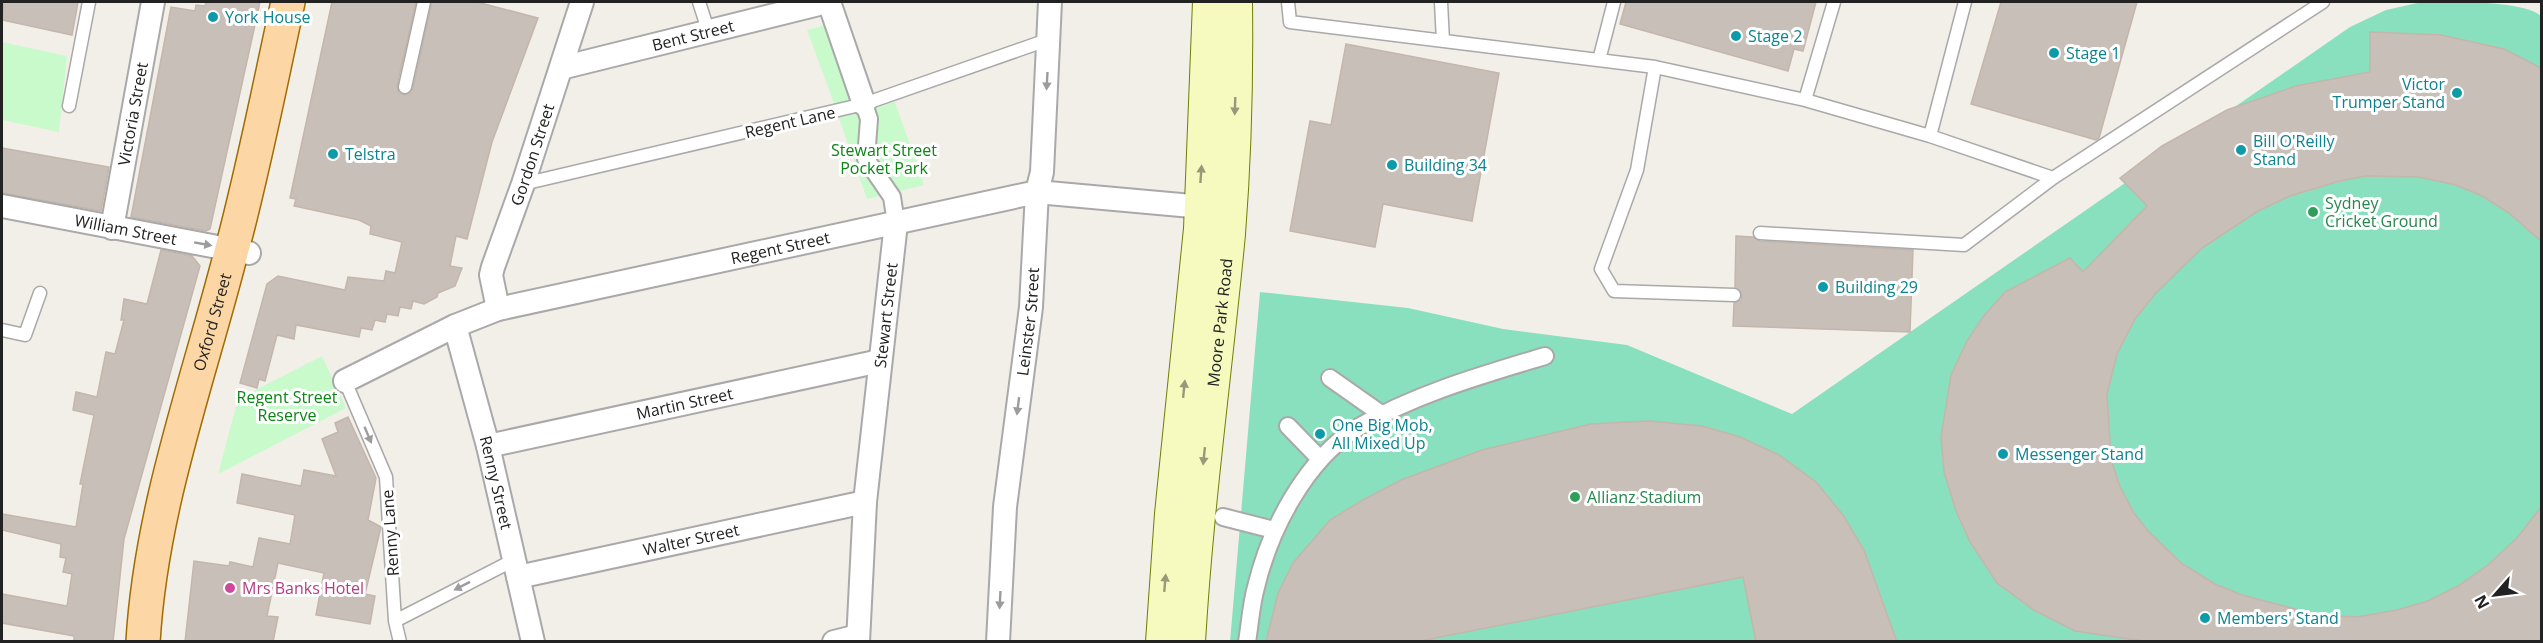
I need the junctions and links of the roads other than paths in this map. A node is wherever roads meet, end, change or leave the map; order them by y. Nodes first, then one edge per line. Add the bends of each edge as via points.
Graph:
1 (89, 2) edge
2 (153, 2) edge
3 (288, 2) edge
4 (305, 2) edge
5 (424, 2) edge
6 (582, 2) edge
7 (699, 2) edge
8 (828, 2) edge
9 (1050, 2) edge
10 (1209, 2) edge
11 (1236, 2) edge
12 (1288, 2) edge
13 (1441, 2) edge
14 (1614, 2) edge
15 (1834, 2) edge
16 (1965, 2) edge
17 (2323, 2) edge
18 (710, 33) junction
19 (1050, 39) junction
20 (1443, 41) junction
21 (1599, 60) junction
22 (1655, 67) junction
23 (561, 68) junction
24 (405, 87) dead end
25 (1805, 100) junction
26 (864, 104) junction
27 (69, 105) dead end
28 (1930, 136) junction
29 (2053, 178) junction
30 (524, 184) junction
31 (1037, 192) junction
32 (2, 206) edge
33 (1215, 208) junction
34 (896, 223) junction
35 (112, 228) junction
36 (1760, 233) dead end
37 (241, 251) junction
38 (40, 293) dead end
39 (1734, 295) dead end
40 (498, 309) junction
41 (455, 326) junction
42 (2, 330) edge
43 (1545, 356) dead end
44 (880, 361) junction
45 (1330, 378) dead end
46 (345, 381) joint
47 (1384, 416) junction
48 (1288, 426) dead end
49 (488, 446) junction
50 (1320, 459) junction
51 (865, 502) junction
52 (1223, 517) dead end
53 (1275, 530) junction
54 (516, 568) junction
55 (395, 621) junction
56 (858, 639) edge
57 (143, 642) edge
58 (160, 642) edge
59 (400, 642) edge
60 (533, 642) edge
61 (834, 642) edge
62 (998, 642) edge
63 (1162, 642) edge
64 (1189, 642) edge
65 (1247, 642) edge

1 - 27 lane
2 - 35 street, Victoria Street
3 - 37 main road, Oxford Street
4 - 37 main road, Oxford Street
5 - 24 lane
6 - 23 street, Gordon Street
7 - 18 lane
8 - 18 street, Bent Street
8 - 26 street, Stewart Street
9 - 19 street, Leinster Street
33 -> 10 main road, Moore Park Road via 1207,101
11 -> 33 main road, Moore Park Road
12 - 20 lane via 1290,22
13 - 20 lane
14 - 21 lane
15 - 25 lane
16 - 28 lane
17 - 29 lane
18 - 23 street, Bent Street
19 - 26 lane, Regent Lane
19 -> 31 street, Leinster Street via 1042,172
20 - 21 lane
21 - 22 lane
22 - 25 lane
22 - 39 lane via 1637,170 1601,269 1614,291
23 - 30 street, Gordon Street
25 - 28 lane
26 - 30 lane, Regent Lane
26 - 34 street, Stewart Street via 869,119 866,159 892,196
28 - 29 lane
29 - 36 lane via 1964,245
30 - 40 street, Gordon Street via 491,275
31 - 33 street, Regent Street
31 - 34 street, Regent Street
31 -> 62 street, Leinster Street via 1030,306 1005,507
32 - 35 street, William Street
63 -> 33 main road, Moore Park Road via 1171,514 1200,238
33 -> 64 main road, Moore Park Road
34 - 40 street, Regent Street
34 - 44 street, Stewart Street
35 -> 37 street, William Street
37 - 57 main road, Oxford Street via 161,509 147,584
37 - 58 main road, Oxford Street via 177,523
38 - 42 lane via 25,335
40 - 41 street, Regent Street
41 - 46 street, Regent Street
41 - 49 street, Renny Street
43 - 47 street via 1430,394
44 - 49 street, Martin Street
44 - 51 street, Stewart Street
45 - 47 street
46 -> 55 lane, Renny Lane via 386,477
47 - 50 street via 1356,429
48 - 50 street
49 - 54 street, Renny Street
50 - 53 street
51 - 54 street, Walter Street
51 - 56 street, Stewart Street
52 - 53 street
53 - 65 street via 1256,587
54 -> 55 lane
54 - 60 street, Renny Street
55 - 59 lane, Renny Lane
56 - 61 street

